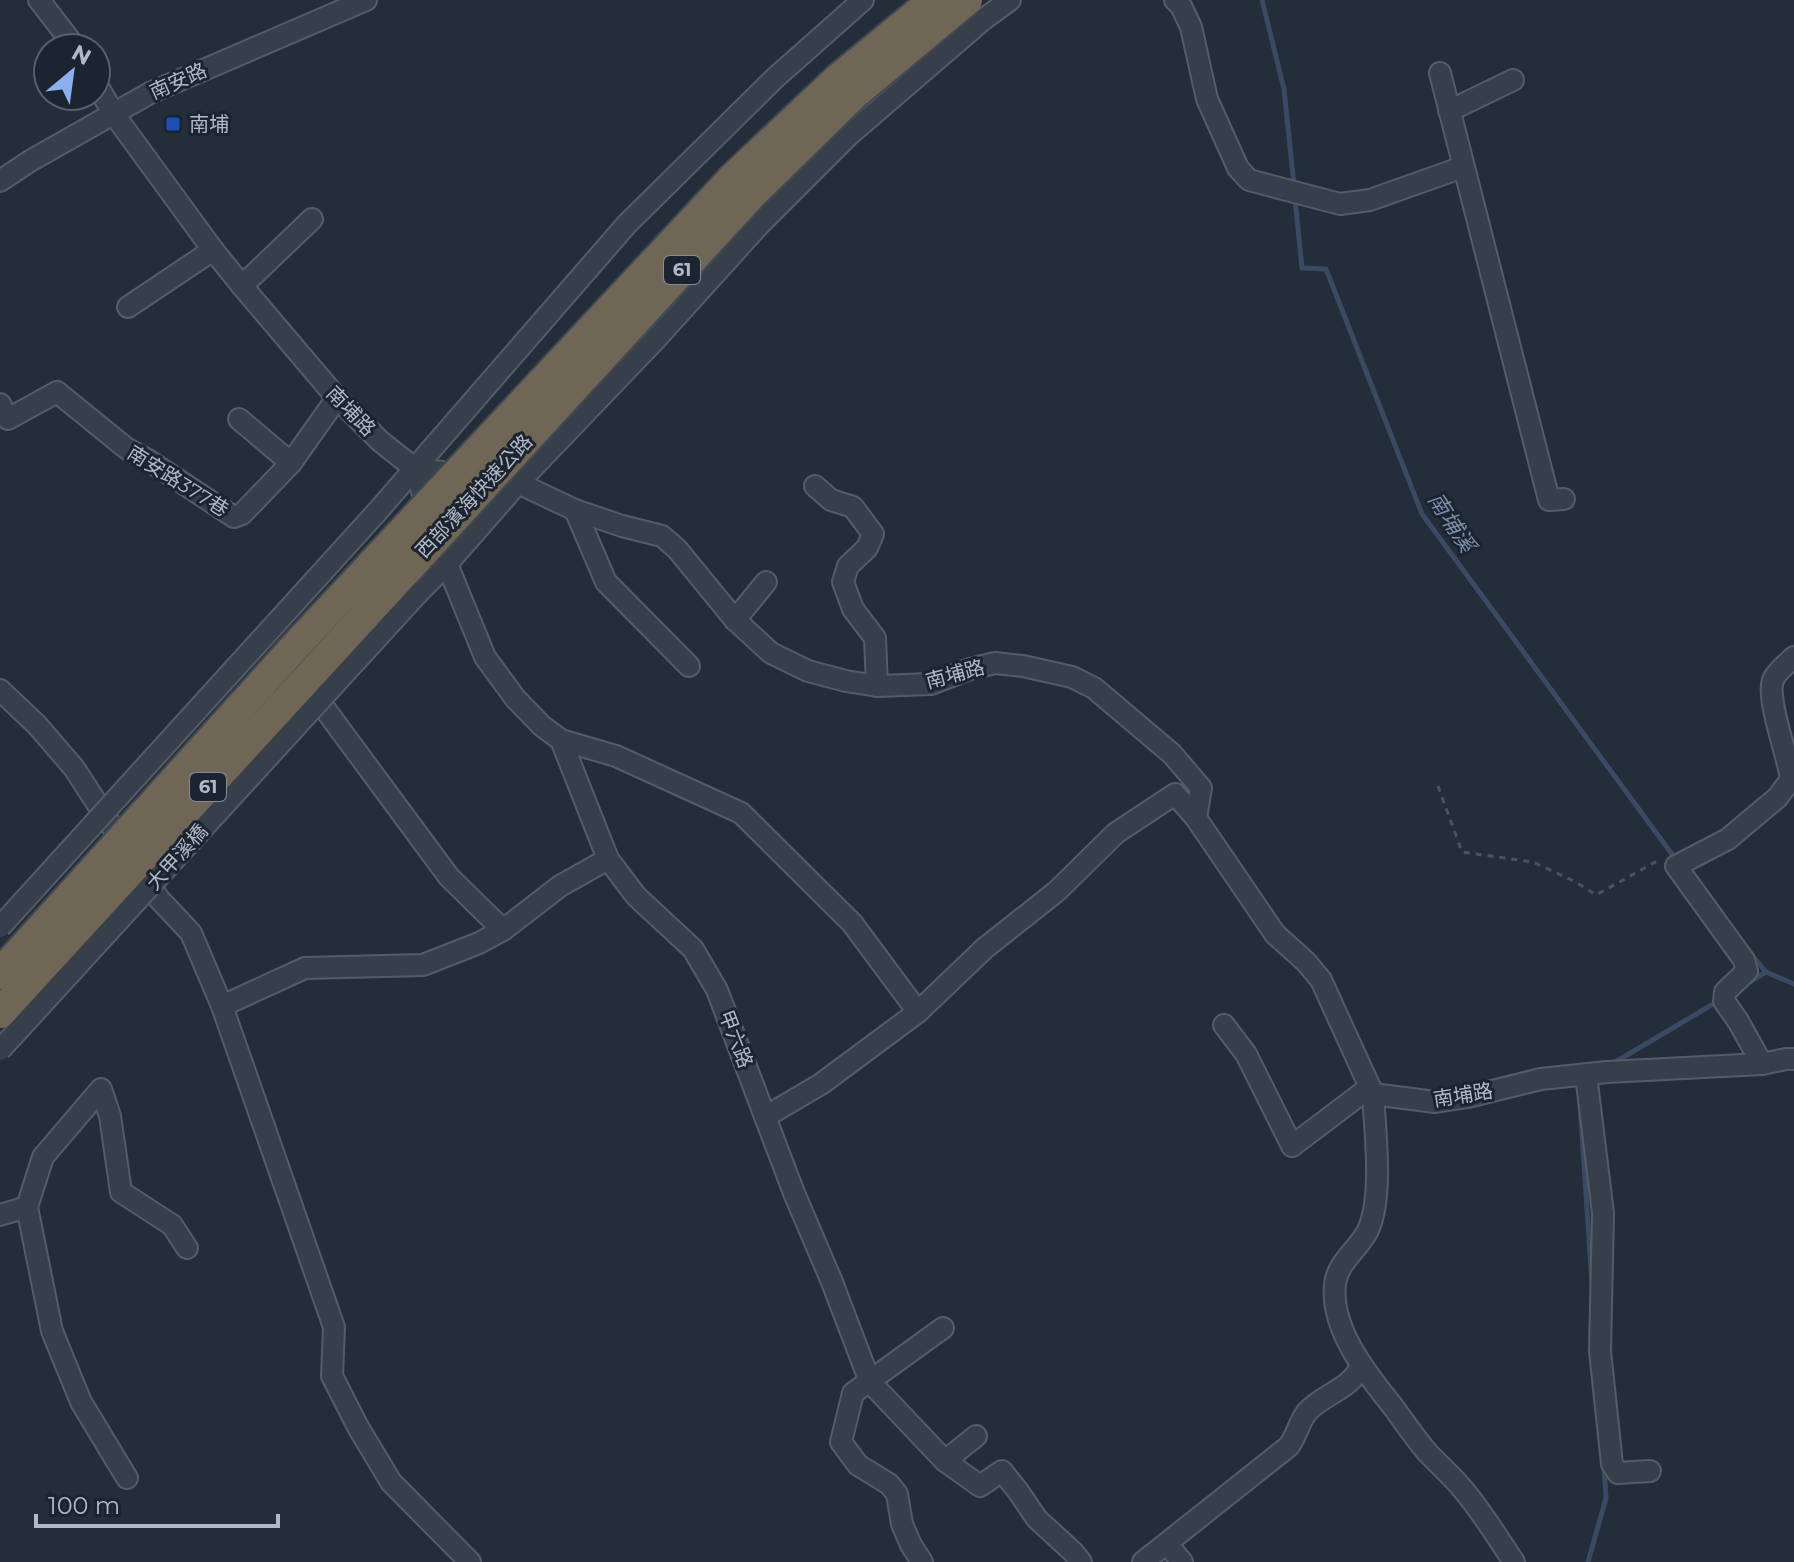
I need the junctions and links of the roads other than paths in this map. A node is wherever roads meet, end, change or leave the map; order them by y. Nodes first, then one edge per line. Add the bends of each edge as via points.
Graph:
1 (39, 0) edge
2 (366, 0) edge
3 (863, 0) edge
4 (934, 0) edge
5 (967, 0) edge
6 (1010, 0) edge
7 (1175, 0) edge
8 (64, 32) edge
9 (1440, 73) dead end
10 (1513, 80) dead end
11 (1449, 111) junction
12 (113, 113) junction
13 (1463, 167) junction
14 (0, 181) edge
15 (312, 219) dead end
16 (213, 250) junction
17 (242, 286) junction
18 (128, 307) dead end
19 (337, 398) junction
20 (0, 404) edge
21 (239, 419) dead end
22 (291, 463) junction
23 (414, 468) junction
24 (518, 483) junction
25 (815, 486) dead end
26 (1564, 499) dead end
27 (575, 510) junction
28 (447, 564) junction
29 (766, 582) dead end
30 (735, 620) junction
31 (1794, 657) edge
32 (689, 666) dead end
33 (877, 686) junction
34 (0, 690) edge
35 (319, 701) junction
36 (561, 740) junction
37 (1196, 818) junction
38 (608, 859) junction
39 (0, 927) edge
40 (503, 930) junction
41 (0, 974) edge
42 (222, 1006) junction
43 (918, 1012) junction
44 (0, 1013) edge
45 (1224, 1025) dead end
46 (0, 1050) edge
47 (1794, 1059) edge
48 (1762, 1064) junction
49 (1586, 1075) junction
50 (1371, 1090) junction
51 (765, 1117) junction
52 (27, 1207) junction
53 (0, 1215) edge
54 (187, 1248) dead end
55 (943, 1328) dead end
56 (1361, 1366) junction
57 (870, 1382) junction
58 (976, 1436) dead end
59 (945, 1461) junction
60 (1650, 1471) dead end
61 (127, 1478) dead end
62 (1167, 1544) junction
63 (470, 1562) edge
64 (922, 1562) edge
65 (1081, 1562) edge
66 (1143, 1562) edge
67 (1182, 1562) edge
68 (1514, 1562) edge

1 - 8 street
2 - 12 street, 南安路
3 - 23 street via 775,78 627,224
4 - 41 highway, 西部濱海快速公路 / 61, bridge via 838,79 734,177 291,651
5 - 44 highway, 西部濱海快速公路 / 61, bridge via 853,95 750,196
6 - 24 street, 大甲溪橋 via 848,136
7 - 13 street via 1191,27 1207,99 1238,168 1249,180 1340,204 1370,200
9 - 11 street
10 - 11 street
11 - 13 street
12 - 14 street, 南安路
12 - 16 street, 南埔路
13 - 26 street via 1549,500
15 - 17 street
16 - 17 street, 南埔路
16 - 18 street
17 - 19 street, 南埔路
19 - 22 street, 南安路377巷
19 - 23 street, 南埔路
20 - 22 street, 南安路377巷 via 8,419 57,392 126,448 234,517
21 - 22 street
23 - 24 street, 南埔路
23 - 28 street, 甲六路
23 - 39 street, bridge
24 - 27 street, 南埔路
24 - 28 street, 大甲溪橋
25 - 33 street via 831,500 853,507 873,534 848,566 843,582 853,609 875,638
27 - 30 street, 南埔路 via 662,536
27 - 32 street via 606,582
28 - 35 street, 大甲溪橋, bridge
28 - 36 street, 甲六路 via 485,657 515,698
29 - 30 street
30 - 33 street, 南埔路 via 771,653 808,671
31 - 48 street via 1773,680 1772,700 1791,779 1778,797 1728,839 1676,866 1744,960 1747,971 1725,992 1724,1001
33 - 37 street, 南埔路 via 931,684 995,663 1072,677 1094,688 1172,754 1201,788
34 - 42 street via 74,768 159,899 191,933
35 - 40 street via 449,877
35 - 46 street, 大甲溪橋, bridge
36 - 38 street, 甲六路
36 - 43 street via 616,756 741,813 852,923
37 - 43 street via 1175,794 1116,833
37 - 50 street via 1275,934 1321,980
38 - 40 street via 560,886
38 - 51 street, 甲六路 via 636,896 693,949 717,990
40 - 42 street via 423,965 305,968
42 - 63 street via 334,1327 332,1376 391,1482
43 - 51 street via 821,1084
45 - 50 street via 1246,1054 1292,1146
47 - 48 street, 南埔路
48 - 49 street, 南埔路
49 - 50 street, 南埔路 via 1435,1102
49 - 60 street via 1603,1213 1600,1351 1612,1464 1618,1473
50 - 56 street via 1377,1169 1373,1216 1362,1242 1338,1272 1335,1286 1345,1336
51 - 57 street, 甲六路
52 - 53 street
52 - 54 street via 43,1157 101,1089 121,1192 172,1225
52 - 61 street via 52,1331 81,1402
55 - 57 street
56 - 62 street via 1344,1387 1309,1409 1289,1446
56 - 68 street via 1427,1452 1463,1488
57 - 59 street, 甲六路
57 - 64 street via 853,1393 841,1442 858,1465 897,1494 902,1524
58 - 59 street
59 - 65 street, 甲六路 via 980,1486 1002,1471 1037,1519
62 - 66 street
62 - 67 street

